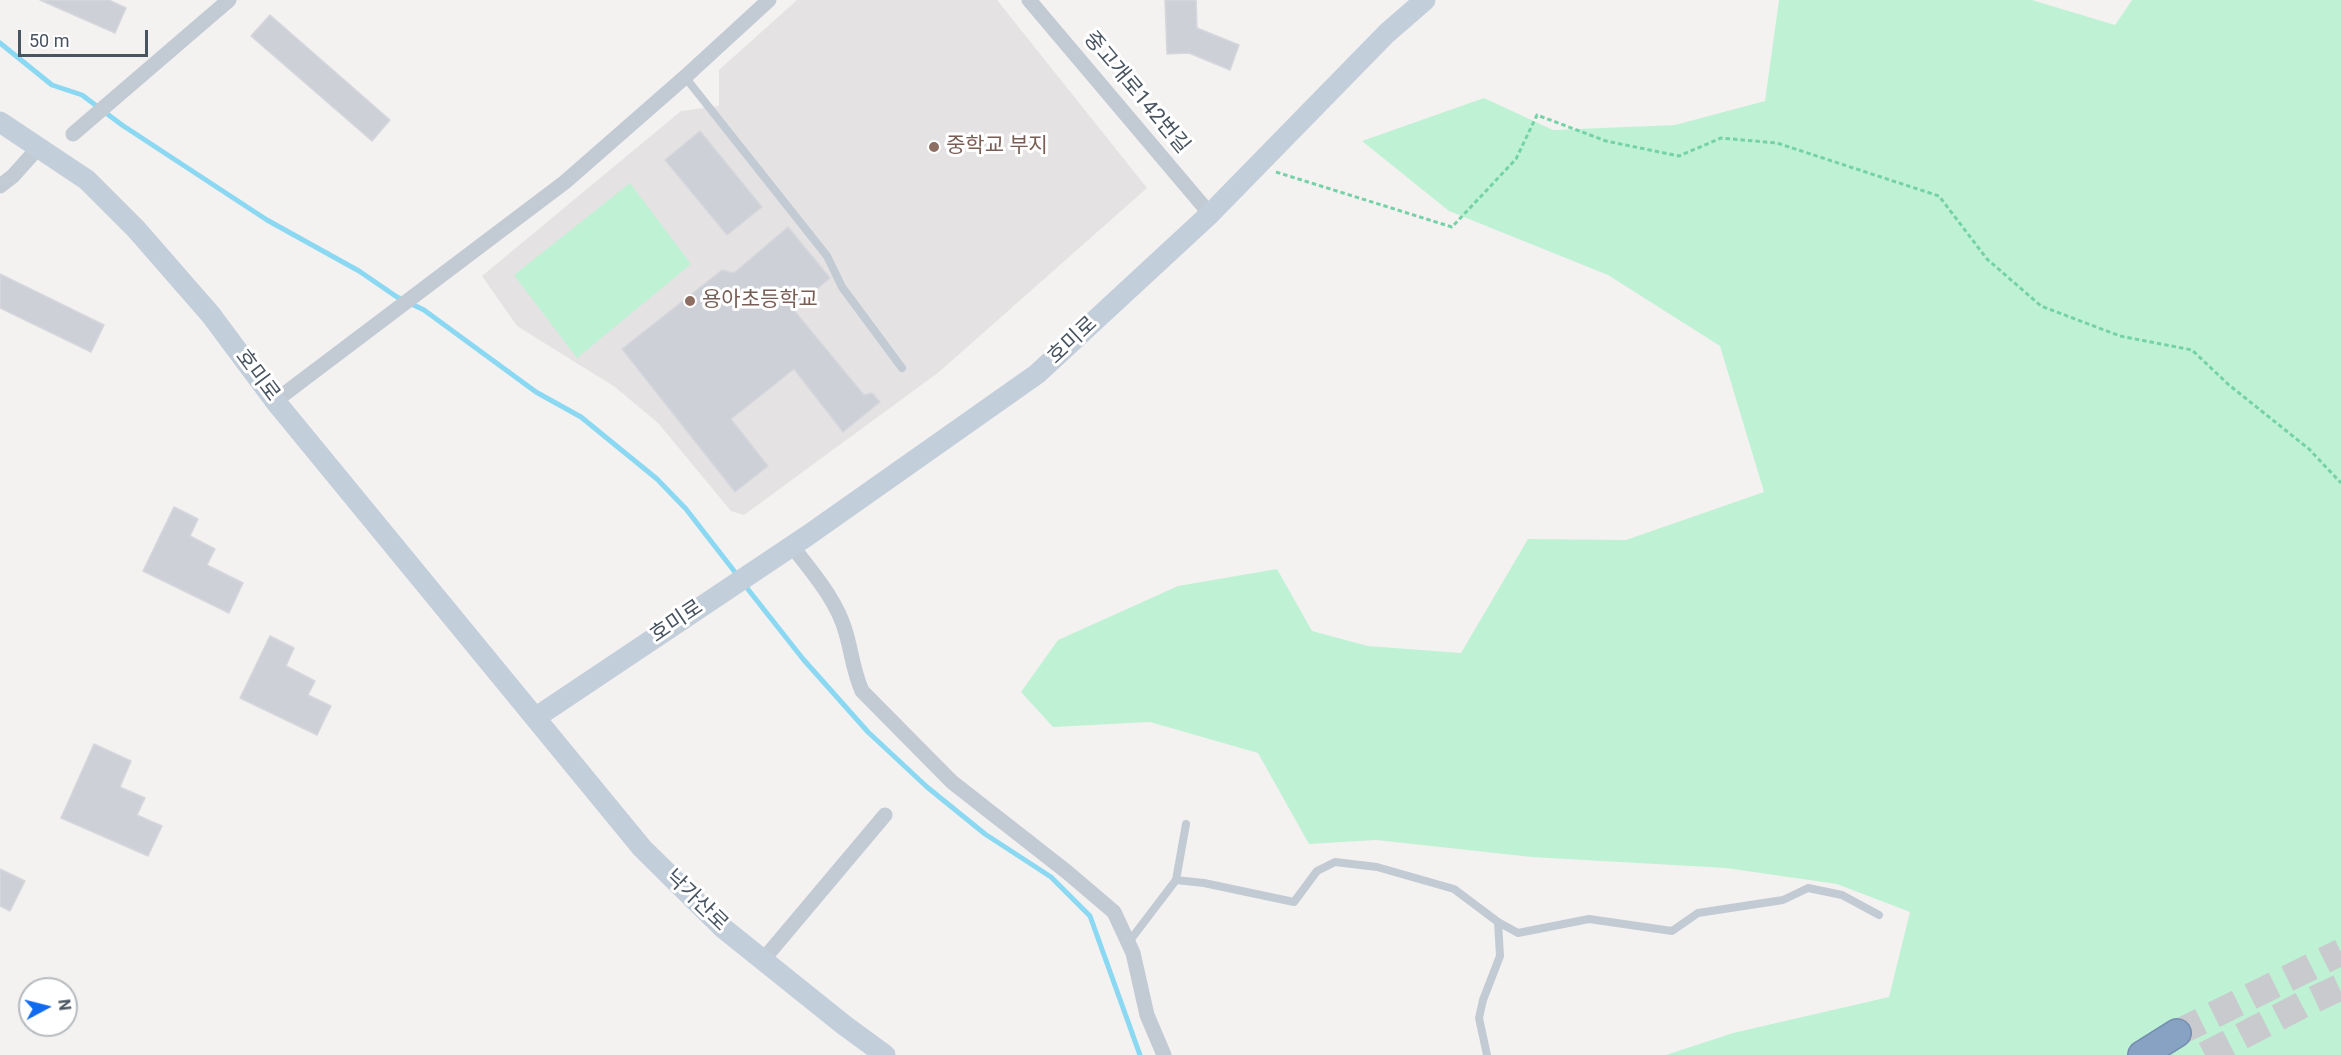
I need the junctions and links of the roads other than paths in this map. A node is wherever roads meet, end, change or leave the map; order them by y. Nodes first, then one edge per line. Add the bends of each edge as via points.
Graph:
1 (229, 0) edge
2 (769, 0) edge
3 (1029, 0) edge
4 (1425, 0) edge
5 (686, 77) junction
6 (0, 122) edge
7 (74, 134) dead end
8 (38, 148) junction
9 (0, 186) edge
10 (1210, 214) junction
11 (902, 368) dead end
12 (276, 401) junction
13 (792, 546) junction
14 (535, 718) junction
15 (885, 815) dead end
16 (1186, 824) dead end
17 (1176, 880) junction
18 (1879, 915) dead end
19 (1498, 922) junction
20 (1128, 942) junction
21 (763, 960) junction
22 (2177, 1033) tunnel mouth
23 (885, 1055) edge
24 (1164, 1055) edge
25 (1487, 1055) edge
26 (2142, 1055) edge

1 - 7 street
2 - 5 street
3 - 10 street, 중고개로142번길
4 - 10 street, 호미로 via 1387,33
5 - 11 lane via 827,256 842,287
5 - 12 street via 565,182
6 - 8 street, 호미로
8 - 9 street
8 - 12 street, 호미로 via 87,180 136,229 211,315
10 - 13 street, 호미로 via 1037,374
12 - 14 street, 호미로
13 - 14 street, 호미로
13 - 20 street via 825,590 846,632 853,672 862,691 952,782 1114,912
14 - 21 street, 낙가산로 via 642,848 723,928
15 - 21 street
16 - 17 lane
17 - 19 lane via 1294,903 1317,871 1335,862 1377,867 1454,889
17 - 20 lane
18 - 19 lane via 1842,894 1808,888 1783,900 1698,913 1672,932 1589,919 1518,933
19 - 25 lane via 1500,956 1479,1018
20 - 24 street via 1147,1015
21 - 23 street, 낙가산로
22 - 26 highway

